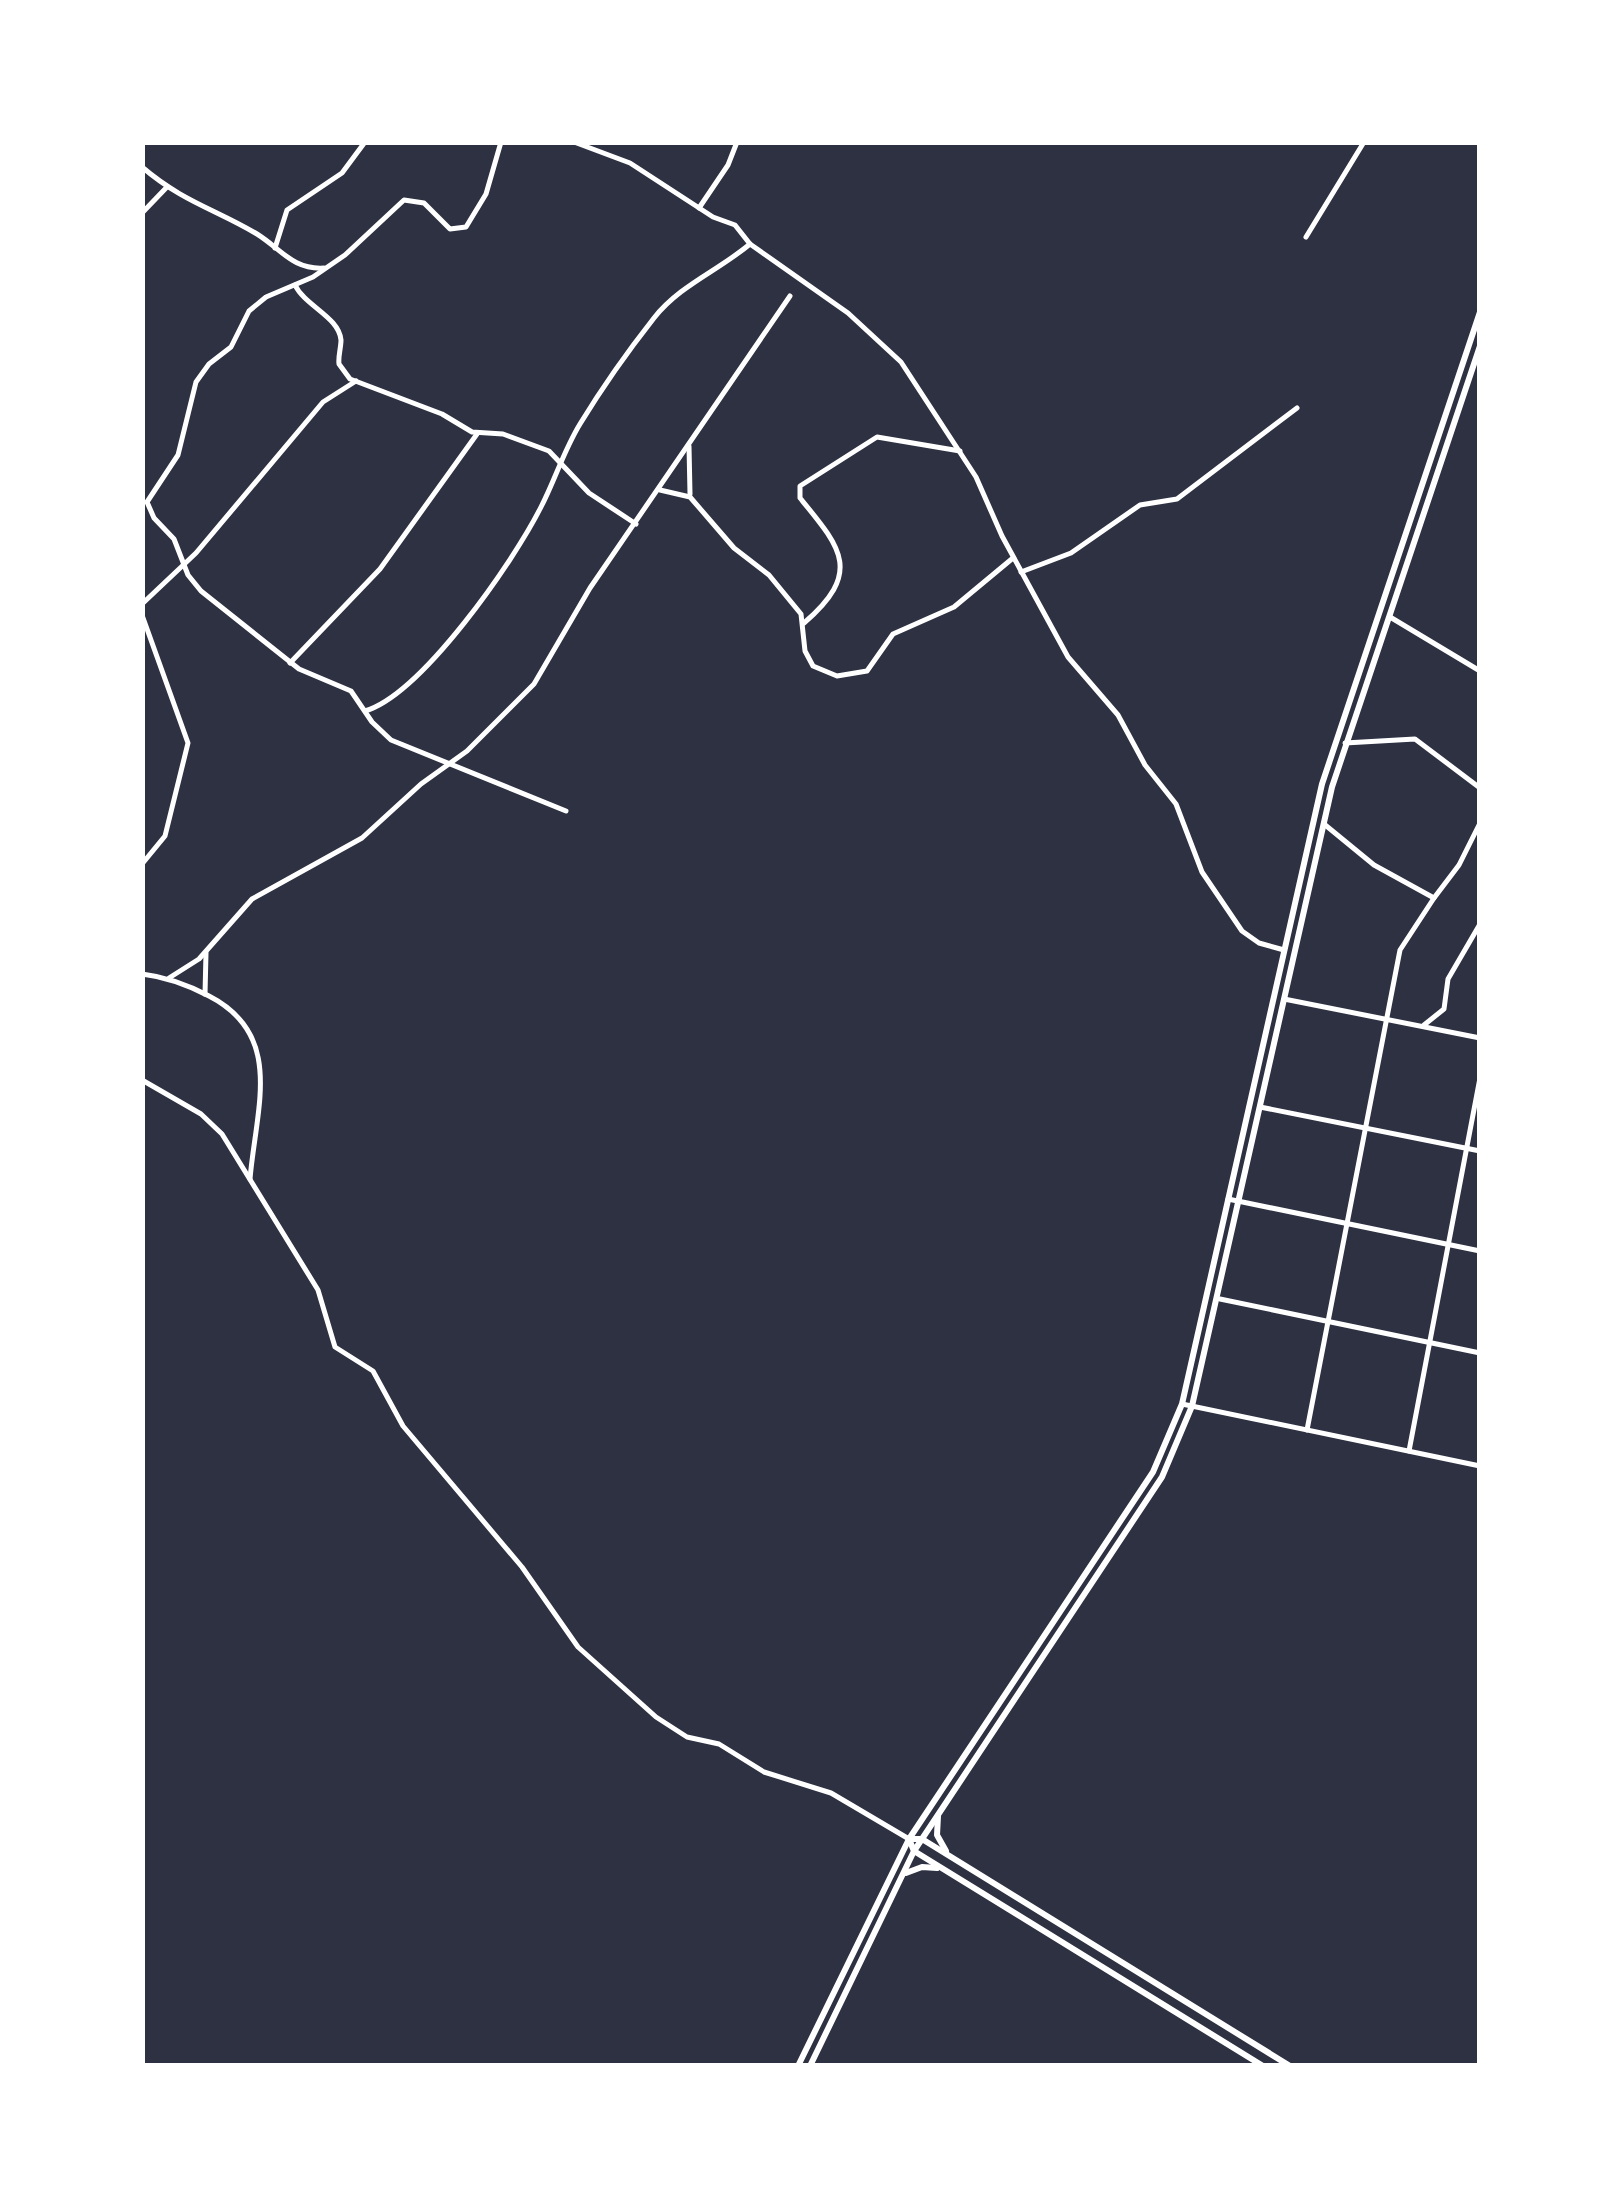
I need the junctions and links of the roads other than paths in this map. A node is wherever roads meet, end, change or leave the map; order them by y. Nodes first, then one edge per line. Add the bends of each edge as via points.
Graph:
1 (365, 142) edge
2 (501, 142) edge
3 (574, 142) edge
4 (737, 142) edge
5 (1364, 142) edge
6 (142, 167) edge
7 (166, 188) junction
8 (699, 208) junction
9 (142, 213) edge
10 (1306, 237) dead end
11 (750, 244) junction
12 (276, 248) junction
13 (327, 268) junction
14 (295, 286) junction
15 (790, 296) dead end
16 (1480, 312) edge
17 (1480, 346) edge
18 (356, 381) junction
19 (1297, 408) dead end
20 (477, 434) junction
21 (691, 438) junction
22 (960, 452) junction
23 (562, 461) junction
24 (658, 490) junction
25 (690, 497) junction
26 (636, 524) junction
27 (1013, 558) junction
28 (185, 564) junction
29 (1021, 572) junction
30 (142, 604) edge
31 (142, 615) edge
32 (1387, 615) junction
33 (804, 623) junction
34 (290, 663) junction
35 (1480, 671) edge
36 (365, 710) junction
37 (1345, 743) junction
38 (449, 766) junction
39 (1480, 788) edge
40 (566, 811) dead end
41 (1480, 823) edge
42 (1324, 824) junction
43 (142, 864) edge
44 (1434, 898) junction
45 (1480, 924) edge
46 (207, 950) junction
47 (1284, 950) junction
48 (142, 974) edge
49 (169, 978) junction
50 (205, 994) junction
51 (1284, 999) junction
52 (1390, 1020) junction
53 (1422, 1027) junction
54 (1480, 1038) edge
55 (1480, 1078) edge
56 (142, 1080) edge
57 (1260, 1107) junction
58 (1368, 1128) junction
59 (1466, 1148) junction
60 (1480, 1151) edge
61 (249, 1182) junction
62 (1228, 1199) junction
63 (1239, 1201) junction
64 (1349, 1224) junction
65 (1449, 1244) junction
66 (1480, 1251) edge
67 (1220, 1299) junction
68 (1329, 1322) junction
69 (1430, 1343) junction
70 (1480, 1353) edge
71 (1182, 1404) junction
72 (1192, 1406) junction
73 (1307, 1430) junction
74 (1408, 1452) junction
75 (1480, 1466) edge
76 (940, 1812) junction
77 (908, 1839) junction
78 (922, 1839) junction
79 (914, 1851) junction
80 (950, 1856) junction
81 (945, 1870) junction
82 (901, 1878) junction
83 (798, 2066) edge
84 (810, 2066) edge
85 (1263, 2066) edge
86 (1290, 2066) edge

1 - 12 street via 342,173 287,210
2 - 13 street via 486,194 466,227 450,229 424,203 404,200
3 - 8 street via 630,162
4 - 8 street
5 - 10 street
6 - 7 street
7 - 9 street
7 - 12 street
8 - 11 street via 735,225
11 - 22 street via 884,344
11 - 23 street via 656,314
12 - 13 street via 294,263
13 - 14 street
14 - 18 street via 336,326 338,364
14 - 28 street via 256,303 231,347 201,372 178,455 150,492 149,511
15 - 21 street
16 - 47 street via 1346,703
17 - 32 street
18 - 20 street
18 - 28 street via 323,402
19 - 29 street via 1177,499 1140,505 1070,553
20 - 23 street via 519,439
20 - 34 street via 380,569
21 - 24 street
21 - 25 street
22 - 27 street
22 - 33 street via 878,437 800,486 800,498 842,561 834,589
23 - 26 street via 590,493
23 - 36 street via 528,530 484,596 398,695
24 - 25 street
24 - 26 street
25 - 33 street via 768,575
26 - 38 street via 543,672
27 - 29 street
27 - 33 street via 954,608 900,628 874,664 857,675 836,676 812,666
28 - 30 street
28 - 34 street via 200,592
29 - 47 street via 1068,657 1118,715 1176,804 1196,862 1236,922 1259,943
31 - 43 street via 188,743 166,836
32 - 35 street
32 - 37 street
34 - 36 street via 340,683
36 - 38 street via 391,740
37 - 39 street via 1415,739
37 - 42 street
38 - 40 street
38 - 46 street via 350,848 252,899
41 - 44 street
42 - 44 street via 1374,865
42 - 51 street
44 - 52 street via 1400,950
45 - 53 street via 1448,979 1444,1009
46 - 49 street
46 - 50 street
47 - 62 street
48 - 49 street
49 - 50 street
50 - 61 street via 241,1016 256,1039
51 - 52 street
51 - 57 street
52 - 53 street
52 - 58 street
53 - 54 street
55 - 59 street
56 - 61 street via 212,1124
57 - 58 street
57 - 63 street
58 - 59 street
58 - 64 street
59 - 60 street
59 - 65 street
61 - 77 street via 318,1290 335,1347 373,1371 403,1426 587,1655 676,1732 719,1744 779,1778 831,1793
62 - 63 street
62 - 71 street
63 - 64 street
63 - 67 street
64 - 65 street
64 - 68 street
65 - 66 street
65 - 69 street
67 - 68 street
67 - 72 street
68 - 69 street
68 - 73 street
69 - 70 street
69 - 74 street
71 - 72 street
71 - 77 street via 1153,1472
72 - 73 street
72 - 76 street via 1162,1477
73 - 74 street
74 - 75 street
76 - 78 street
76 - 80 street via 937,1835
77 - 78 street
77 - 79 street
77 - 83 street
78 - 79 street
78 - 80 street
79 - 81 street
79 - 82 street
80 - 86 street
81 - 82 street via 914,1868
81 - 85 street
82 - 84 street

